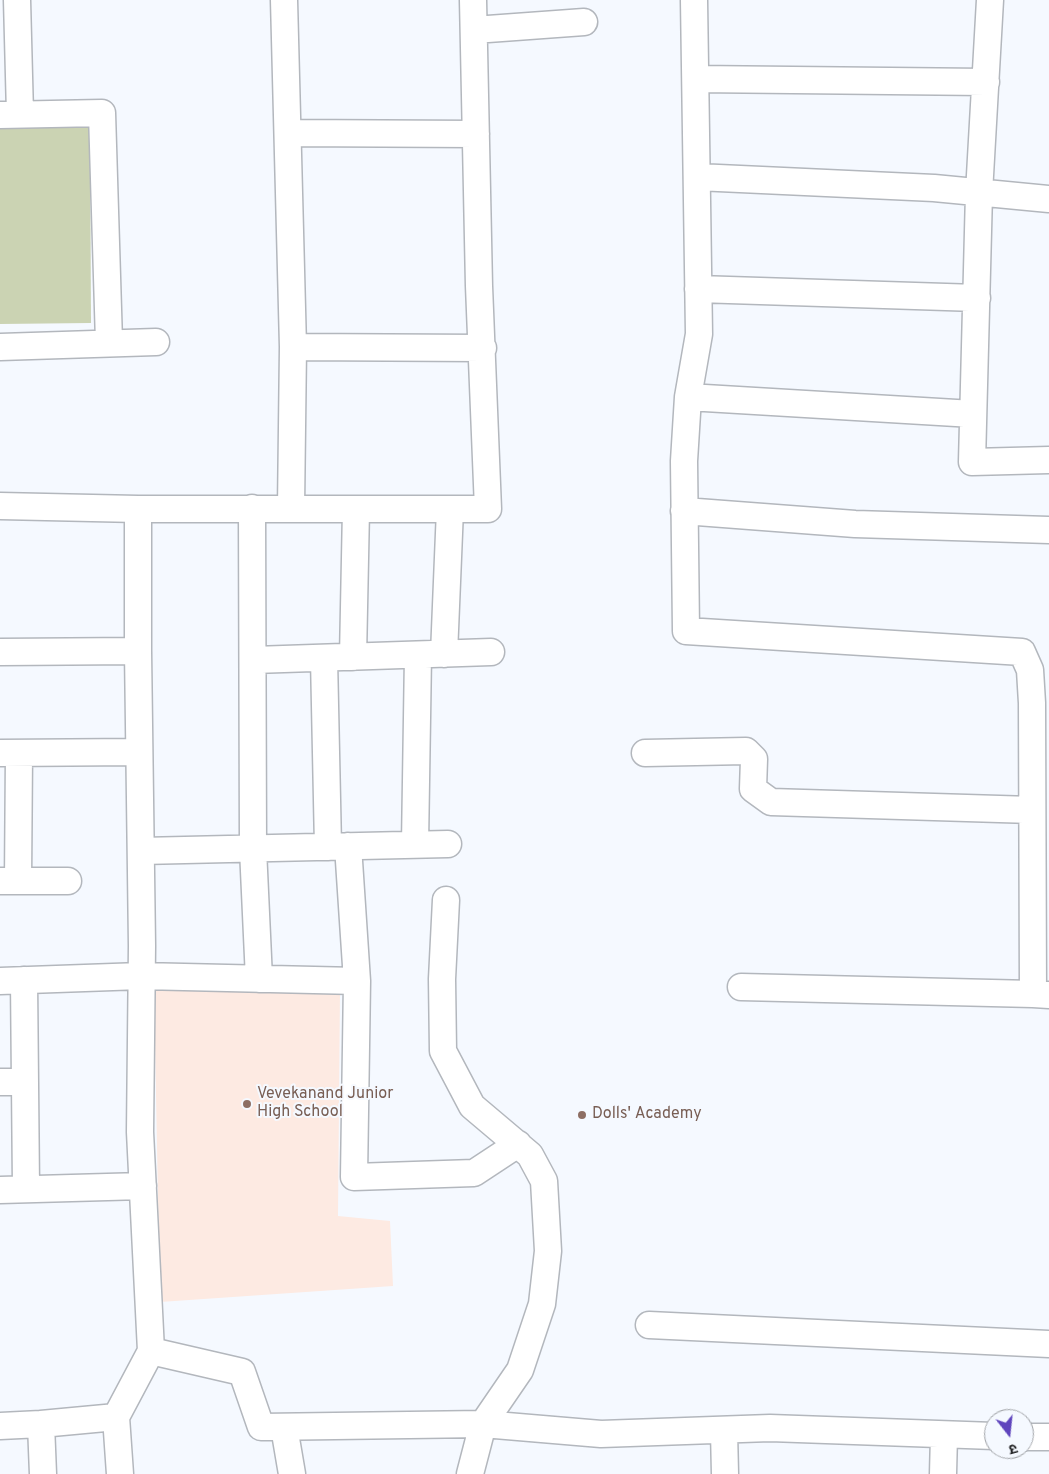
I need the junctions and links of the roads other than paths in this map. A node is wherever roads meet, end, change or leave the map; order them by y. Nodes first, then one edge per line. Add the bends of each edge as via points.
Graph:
1 (17, 0) edge
2 (284, 0) edge
3 (473, 0) edge
4 (694, 0) edge
5 (990, 0) edge
6 (584, 22) dead end
7 (474, 30) junction
8 (696, 80) junction
9 (986, 82) junction
10 (10, 115) edge
11 (288, 133) junction
12 (476, 134) junction
13 (697, 177) junction
14 (980, 193) junction
15 (1049, 199) edge
16 (698, 289) junction
17 (977, 298) junction
18 (109, 342) junction
19 (156, 342) dead end
20 (0, 347) edge
21 (294, 347) junction
22 (482, 348) junction
23 (688, 397) junction
24 (974, 414) junction
25 (1049, 460) edge
26 (0, 506) edge
27 (252, 508) junction
28 (291, 508) junction
29 (356, 509) junction
30 (450, 509) junction
31 (138, 510) junction
32 (684, 511) junction
33 (1049, 530) edge
34 (138, 651) junction
35 (0, 652) edge
36 (491, 652) dead end
37 (431, 654) junction
38 (353, 657) junction
39 (324, 658) junction
40 (254, 660) junction
41 (1041, 704) edge
42 (139, 752) junction
43 (10, 753) edge
44 (645, 753) dead end
45 (1032, 810) junction
46 (415, 844) junction
47 (448, 844) dead end
48 (338, 846) junction
49 (253, 849) junction
50 (141, 851) junction
51 (9, 881) edge
52 (68, 881) dead end
53 (446, 900) dead end
54 (141, 976) junction
55 (259, 979) junction
56 (12, 981) edge
57 (357, 981) junction
58 (741, 987) dead end
59 (1041, 994) edge
60 (12, 1082) edge
61 (518, 1144) junction
62 (143, 1186) junction
63 (26, 1188) junction
64 (0, 1190) edge
65 (649, 1325) dead end
66 (1049, 1344) edge
67 (150, 1351) junction
68 (116, 1417) junction
69 (41, 1424) junction
70 (483, 1424) junction
71 (0, 1426) edge
72 (284, 1427) junction
73 (724, 1431) junction
74 (944, 1434) junction
75 (984, 1436) edge
76 (1034, 1437) edge
77 (1049, 1437) edge
78 (43, 1474) edge
79 (120, 1474) edge
80 (292, 1474) edge
81 (470, 1474) edge
82 (725, 1474) edge
83 (943, 1474) edge

1 - 10 street
2 - 11 street
3 - 7 street
4 - 8 street
5 - 9 street
6 - 7 street
7 - 12 street
8 - 9 street
8 - 13 street
9 - 14 street
10 - 18 street via 102,113
11 - 12 street
11 - 21 street
12 - 22 street
13 - 14 street
13 - 16 street
14 - 15 street
14 - 17 street
16 - 17 street
16 - 23 street via 699,334
17 - 24 street
18 - 19 street
18 - 20 street
21 - 22 street
21 - 28 street
22 - 30 street via 488,510
23 - 24 street
23 - 32 street
24 - 25 street via 972,462
26 - 31 street
27 - 28 street
27 - 31 street
27 - 40 street
28 - 29 street
29 - 30 street
29 - 38 street
30 - 37 street
31 - 34 street
32 - 33 street via 855,524
32 - 41 street via 686,631 1022,652
34 - 35 street
34 - 42 street
36 - 37 street
37 - 38 street
37 - 46 street
38 - 39 street
39 - 40 street
39 - 48 street
40 - 49 street
41 - 45 street
42 - 43 street
42 - 50 street
43 - 51 street
44 - 45 street via 746,751 754,759 753,790 771,802
45 - 59 street
46 - 47 street
46 - 48 street
48 - 49 street
48 - 57 street
49 - 50 street
49 - 55 street
50 - 54 street
51 - 52 street
53 - 61 street via 443,1051 472,1106
54 - 55 street
54 - 56 street
54 - 62 street
55 - 57 street
56 - 60 street
57 - 61 street via 354,1177 474,1173
58 - 59 street
60 - 63 street
61 - 70 street via 530,1155 544,1181 548,1251 542,1304 520,1370
62 - 63 street
62 - 67 street
63 - 64 street
65 - 66 street
67 - 68 street
67 - 72 street via 242,1372 261,1427
68 - 69 street
68 - 79 street
69 - 71 street
69 - 78 street
70 - 72 street
70 - 73 street via 601,1434
70 - 81 street
72 - 80 street
73 - 74 street via 770,1428
73 - 82 street
74 - 75 street
74 - 83 street
76 - 77 street

